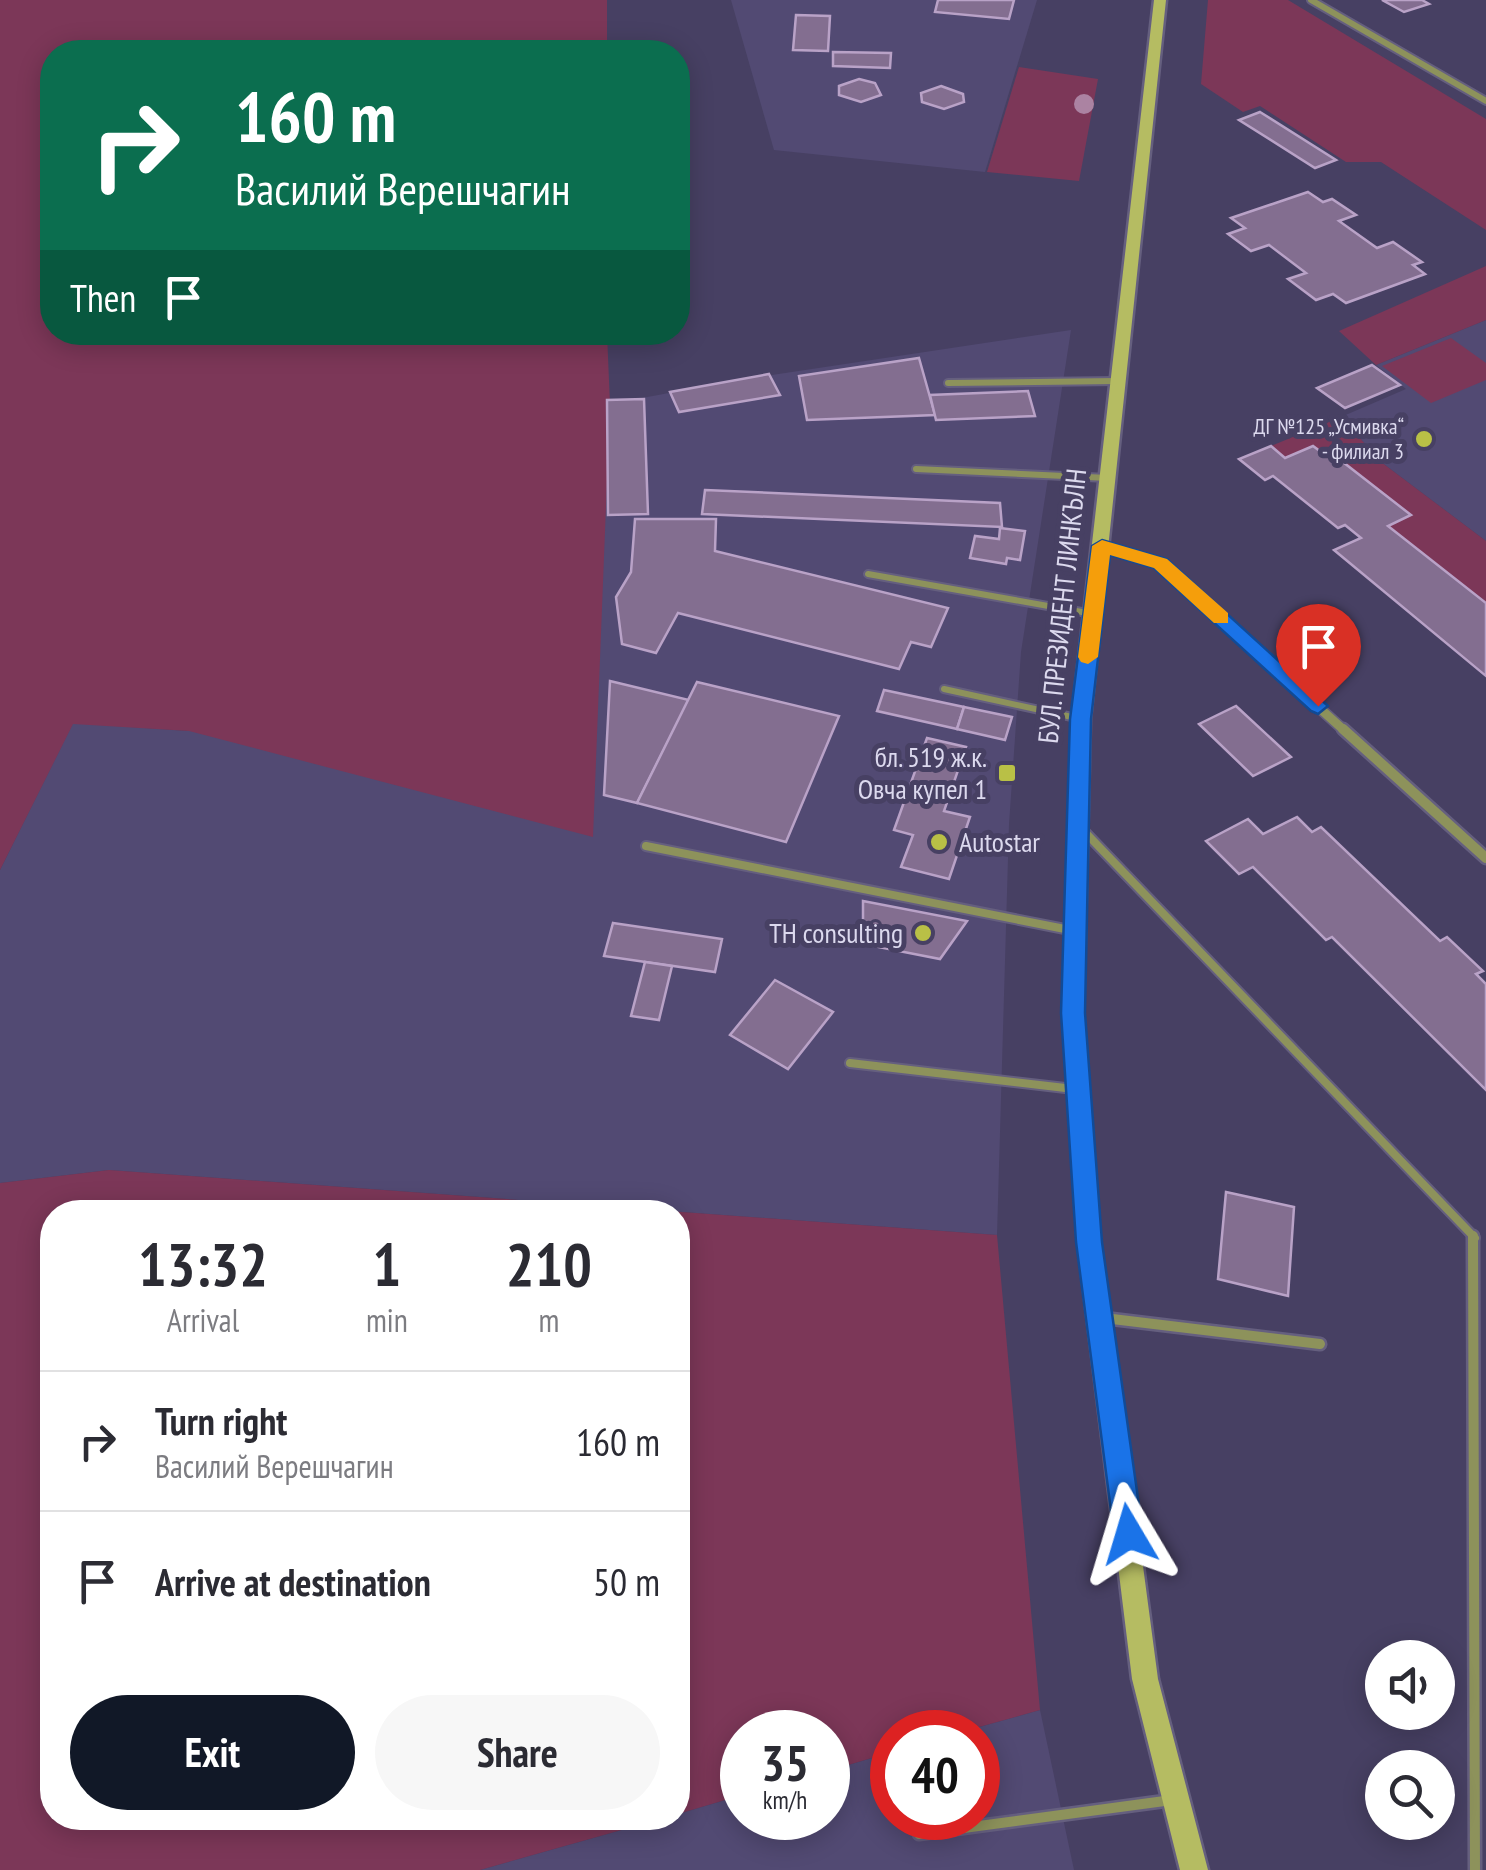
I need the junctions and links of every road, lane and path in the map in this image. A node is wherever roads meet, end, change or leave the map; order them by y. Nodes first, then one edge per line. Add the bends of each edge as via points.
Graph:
1 (1160, 0) edge
2 (1311, 0) edge
3 (1486, 101) edge
4 (1117, 381) junction
5 (948, 383) dead end
6 (916, 469) dead end
7 (1108, 478) junction
8 (1102, 546) junction
9 (868, 574) dead end
10 (1093, 614) junction
11 (944, 689) dead end
12 (1081, 719) junction
13 (1077, 824) junction
14 (646, 846) dead end
15 (1486, 858) edge
16 (1075, 931) junction
17 (850, 1063) dead end
18 (1078, 1090) junction
19 (1100, 1317) junction
20 (1320, 1344) dead end
21 (1176, 1799) junction
22 (1000, 1823) edge
23 (1194, 1870) edge
24 (1474, 1870) edge

1 - 4 street, БУЛ. ПРЕЗИДЕНТ ЛИНКЪЛН
2 - 3 street
4 - 5 lane
4 - 7 street, БУЛ. ПРЕЗИДЕНТ ЛИНКЪЛН
6 - 7 lane
7 - 8 street, БУЛ. ПРЕЗИДЕНТ ЛИНКЪЛН
8 - 10 street, БУЛ. ПРЕЗИДЕНТ ЛИНКЪЛН
8 - 15 street via 1160,564
9 - 10 lane
10 - 12 street, БУЛ. ПРЕЗИДЕНТ ЛИНКЪЛН
11 - 12 lane
12 - 13 street, БУЛ. ПРЕЗИДЕНТ ЛИНКЪЛН
13 - 16 street, БУЛ. ПРЕЗИДЕНТ ЛИНКЪЛН
13 - 24 lane via 1476,1239
14 - 16 lane
16 - 18 street, БУЛ. ПРЕЗИДЕНТ ЛИНКЪЛН
17 - 18 lane
18 - 19 street, БУЛ. ПРЕЗИДЕНТ ЛИНКЪЛН
19 - 20 lane
19 - 21 street, БУЛ. ПРЕЗИДЕНТ ЛИНКЪЛН via 1146,1680
21 - 22 lane
21 - 23 street, БУЛ. ПРЕЗИДЕНТ ЛИНКЪЛН

